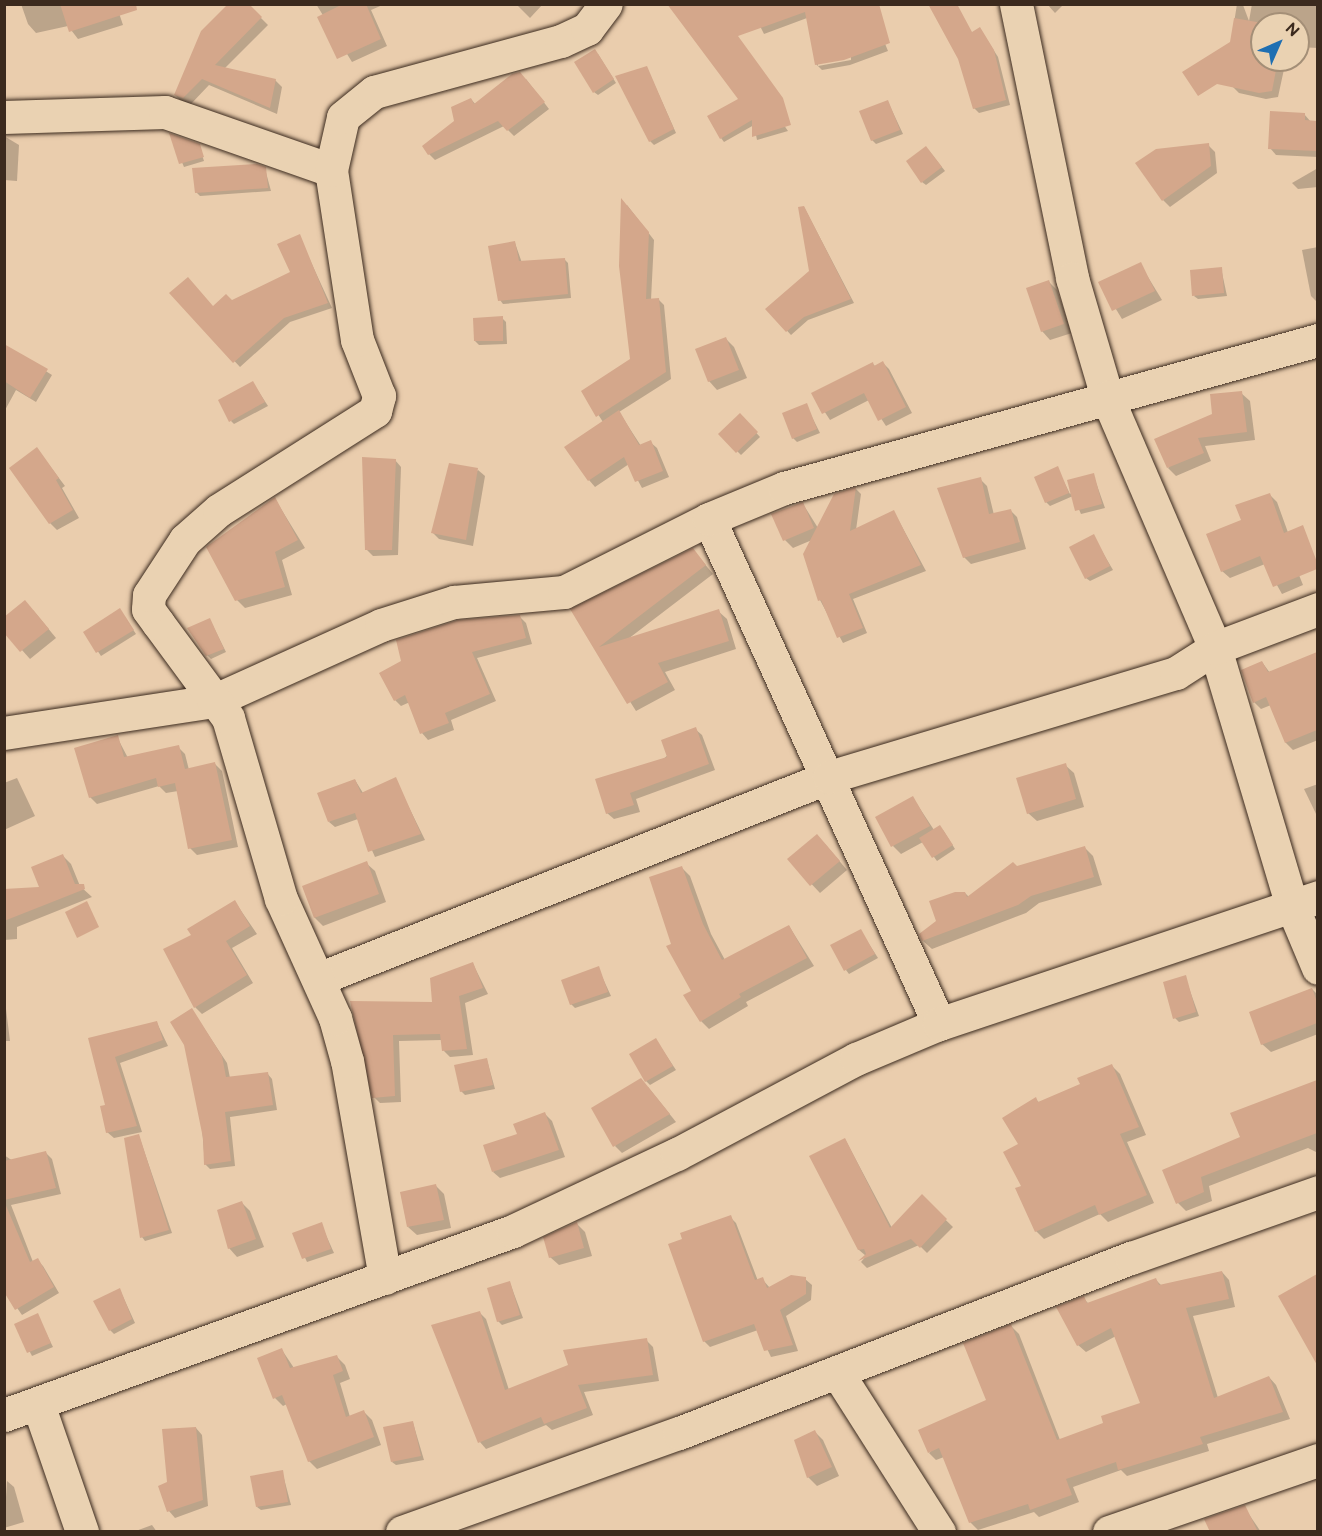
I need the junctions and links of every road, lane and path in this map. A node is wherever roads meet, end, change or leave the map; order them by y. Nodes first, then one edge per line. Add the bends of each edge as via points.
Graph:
1 (606, 4) edge
2 (1016, 4) edge
3 (4, 117) edge
4 (331, 170) junction
5 (1317, 340) edge
6 (1107, 397) junction
7 (710, 519) junction
8 (1317, 609) edge
9 (1215, 648) junction
10 (213, 701) junction
11 (4, 733) edge
12 (829, 777) junction
13 (1305, 902) edge
14 (1317, 968) edge
15 (318, 979) junction
16 (939, 1024) junction
17 (1317, 1192) edge
18 (385, 1278) junction
19 (837, 1372) junction
20 (38, 1404) junction
21 (4, 1415) edge
22 (1317, 1460) edge
23 (82, 1532) edge
24 (402, 1532) edge
25 (939, 1532) edge
26 (1109, 1532) edge

1 - 4 street via 587,29 561,41 374,92 343,117
2 - 6 street via 1072,278
3 - 4 street via 165,112
4 - 10 street via 357,340 379,396 375,411 219,510 185,540 149,595 148,609
5 - 6 street
6 - 7 street via 784,488
6 - 9 street
7 - 10 street via 564,592 454,602 381,625
7 - 12 street
8 - 9 street
9 - 12 street via 1176,673
9 - 13 street
10 - 11 street
10 - 15 street via 228,718 237,740 263,848 280,899
12 - 15 street
12 - 16 street
13 - 14 street
13 - 16 street
15 - 18 street via 336,1018 347,1061
16 - 18 street via 856,1059 677,1154 513,1231
17 - 19 street via 1131,1258
18 - 20 street
19 - 24 street
19 - 25 street
20 - 21 street
20 - 23 street
22 - 26 street

